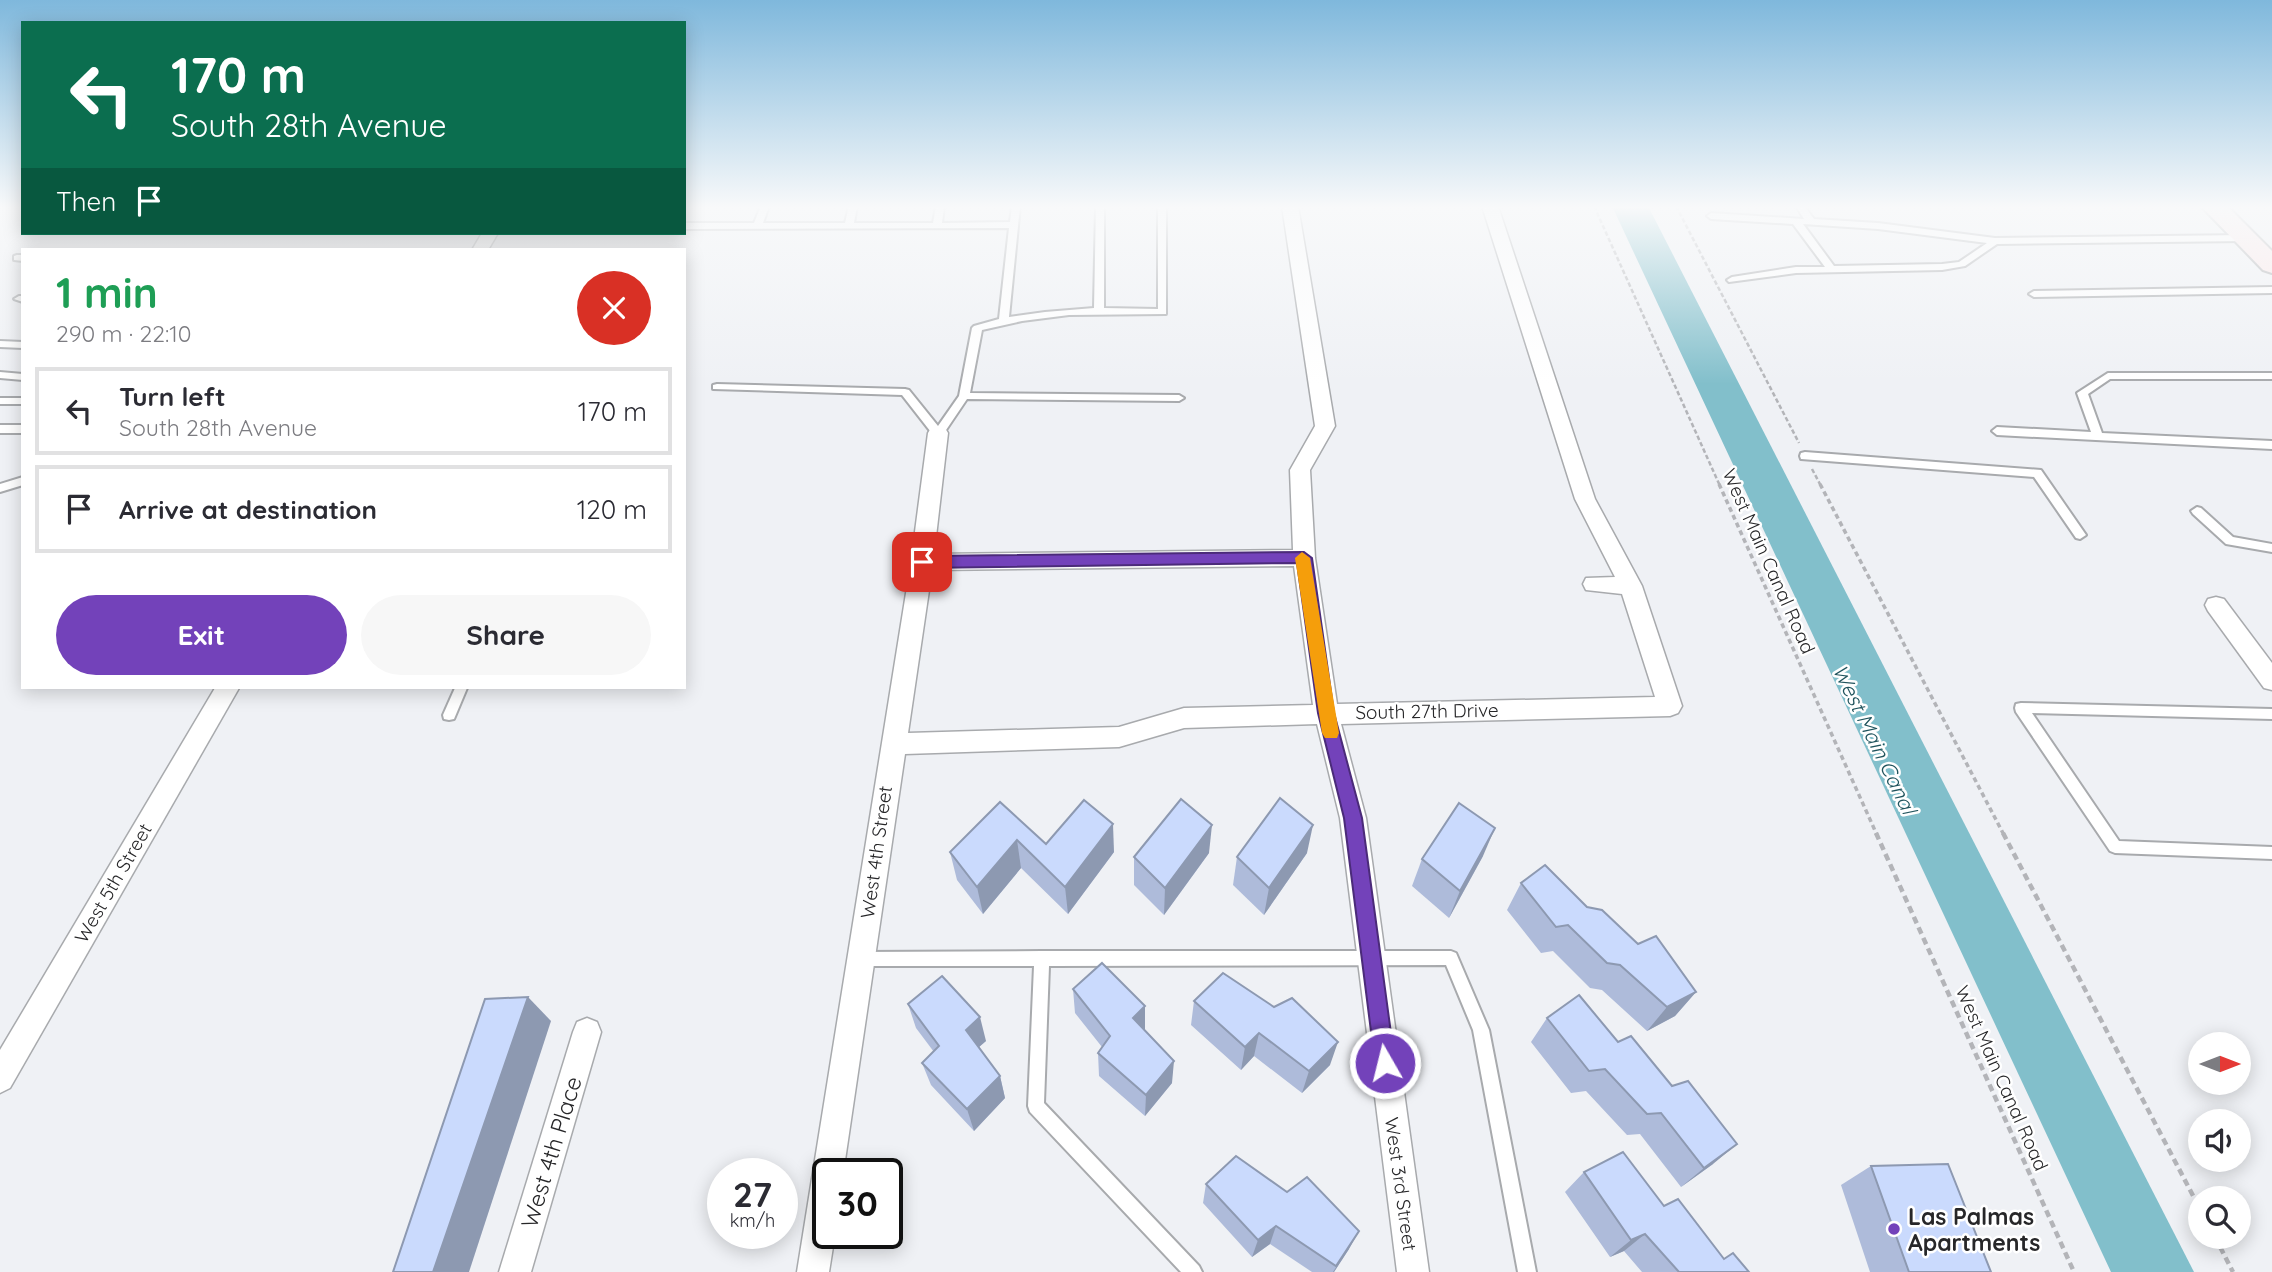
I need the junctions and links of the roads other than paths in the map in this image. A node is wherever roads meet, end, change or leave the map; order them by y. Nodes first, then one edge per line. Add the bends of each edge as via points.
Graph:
1 (1010, 265) edge
2 (1099, 265) edge
3 (1163, 265) edge
4 (1299, 265) edge
5 (1509, 265) edge
6 (1829, 265) edge
7 (1953, 265) edge
8 (1832, 270) junction
9 (1732, 280) dead end
10 (2272, 290) edge
11 (2034, 294) dead end
12 (1099, 310) junction
13 (1004, 320) junction
14 (0, 344) edge
15 (21, 345) edge
16 (0, 376) edge
17 (2272, 376) edge
18 (21, 377) edge
19 (717, 387) dead end
20 (964, 396) junction
21 (1179, 398) dead end
22 (0, 401) edge
23 (21, 401) edge
24 (0, 429) edge
25 (21, 429) edge
26 (1997, 431) dead end
27 (938, 433) junction
28 (2098, 436) junction
29 (2272, 445) edge
30 (1805, 456) road end
31 (21, 482) edge
32 (0, 488) edge
33 (2197, 511) dead end
34 (2080, 535) dead end
35 (2272, 548) edge
36 (1304, 558) junction
37 (922, 562) junction
38 (1594, 584) dead end
39 (1631, 586) junction
40 (2216, 605) dead end
41 (2272, 681) edge
42 (225, 689) edge
43 (461, 689) edge
44 (1326, 713) junction
45 (2272, 714) edge
46 (449, 715) dead end
47 (892, 744) junction
48 (2272, 853) edge
49 (1042, 958) junction
50 (1371, 958) junction
51 (860, 959) junction
52 (587, 1032) dead end
53 (0, 1078) edge
54 (515, 1272) edge
55 (813, 1272) edge
56 (1194, 1272) edge
57 (1413, 1272) edge
58 (1527, 1272) edge

1 - 13 lane
2 - 12 lane
3 - 12 lane via 1163,312
4 - 36 street, West 3rd Street via 1325,425 1300,470
5 - 39 street via 1585,499
6 - 8 lane
7 - 8 lane
8 - 9 lane via 1796,270
10 - 11 lane
12 - 13 lane
13 - 20 lane via 977,328
14 - 15 lane
16 - 18 lane
17 - 28 lane via 2108,376 2082,393
19 - 27 lane via 905,392
20 - 21 lane
20 - 27 lane
22 - 23 lane
24 - 25 lane
26 - 28 lane
27 - 37 street, West 4th Street
28 - 29 lane
30 - 34 lane via 2037,473
31 - 32 lane
33 - 35 lane via 2230,541
36 - 37 street
36 - 44 street, West 3rd Street
37 - 47 street, West 4th Street
38 - 39 street
39 - 44 street, South 27th Drive via 1670,706
40 - 41 street
42 - 53 street, West 5th Street
43 - 46 lane
44 - 47 street, South 27th Drive via 1184,718 1119,737
44 - 50 street, West 3rd Street via 1353,818
45 - 48 lane via 2021,708 2116,847
47 - 51 street, West 4th Street
49 - 50 lane
49 - 51 lane
49 - 56 lane via 1036,1106
50 - 57 street, West 3rd Street
50 - 58 lane via 1451,958 1481,1030
51 - 55 street, West 4th Street
52 - 54 street, West 4th Place

